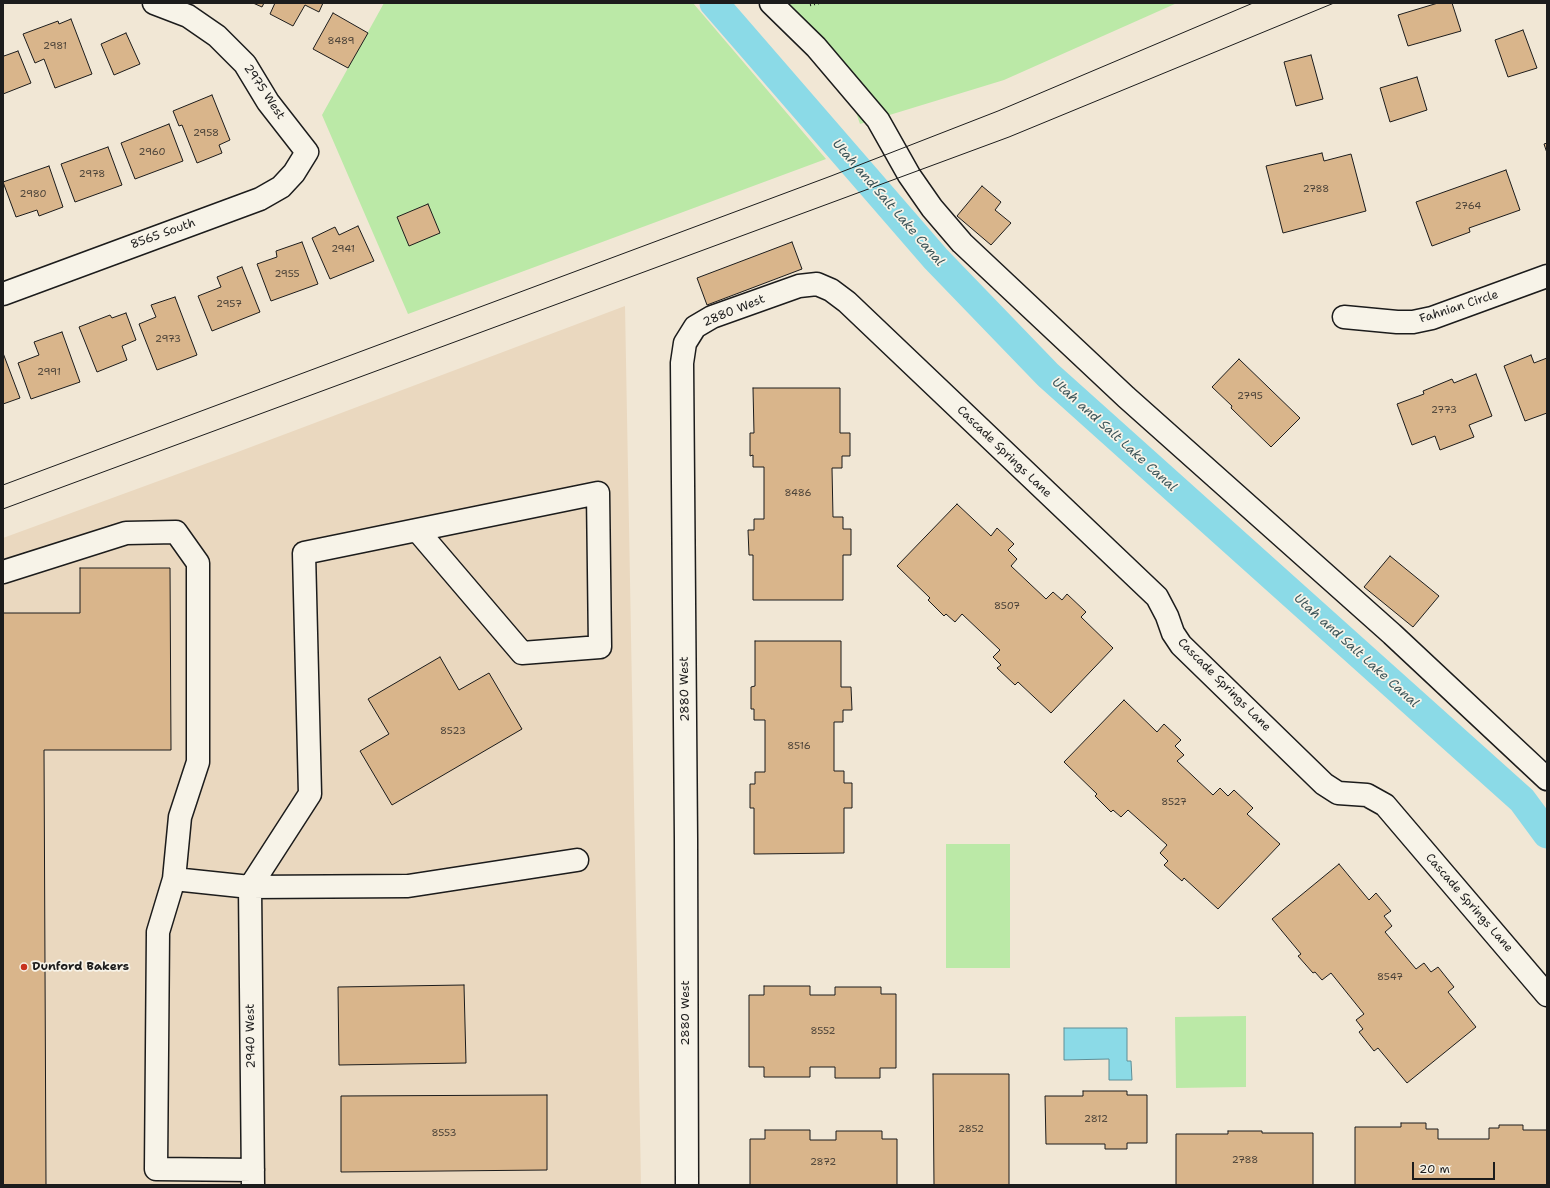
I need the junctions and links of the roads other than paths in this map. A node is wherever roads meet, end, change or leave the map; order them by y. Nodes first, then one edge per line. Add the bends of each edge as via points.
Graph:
1 (154, 3) edge
2 (772, 3) edge
3 (307, 152) joint
4 (1547, 276) edge
5 (817, 284) joint
6 (3, 294) edge
7 (1344, 317) dead end
8 (417, 530) junction
9 (3, 572) edge
10 (1547, 778) edge
11 (577, 860) dead end
12 (174, 879) junction
13 (250, 887) junction
14 (1547, 994) edge
15 (155, 1177) edge
16 (253, 1177) edge
17 (687, 1185) edge

1 - 3 street, 2975 West via 188,16 217,36 245,64 268,102
2 - 10 street via 816,47 878,120 909,175 932,208 962,243 1126,397 1392,634
3 - 6 street, 8565 South via 294,173 281,187 260,199
4 - 7 street, Fahnian Circle via 1426,319 1397,322
5 - 14 street, Cascade Springs Lane via 831,290 847,302 1157,597 1172,632 1181,645 1324,784 1338,793 1367,795 1386,806
5 - 17 street, 2880 West via 799,286 712,317 694,327 685,343 682,363
8 - 8 street via 598,493 600,647 522,653
8 - 13 street via 304,553 310,794
9 - 12 street via 126,533 176,532 198,563 198,762 180,817
11 - 13 street via 408,886
12 - 13 street
12 - 15 street via 158,932
13 - 16 street, 2940 West
15 - 16 street

